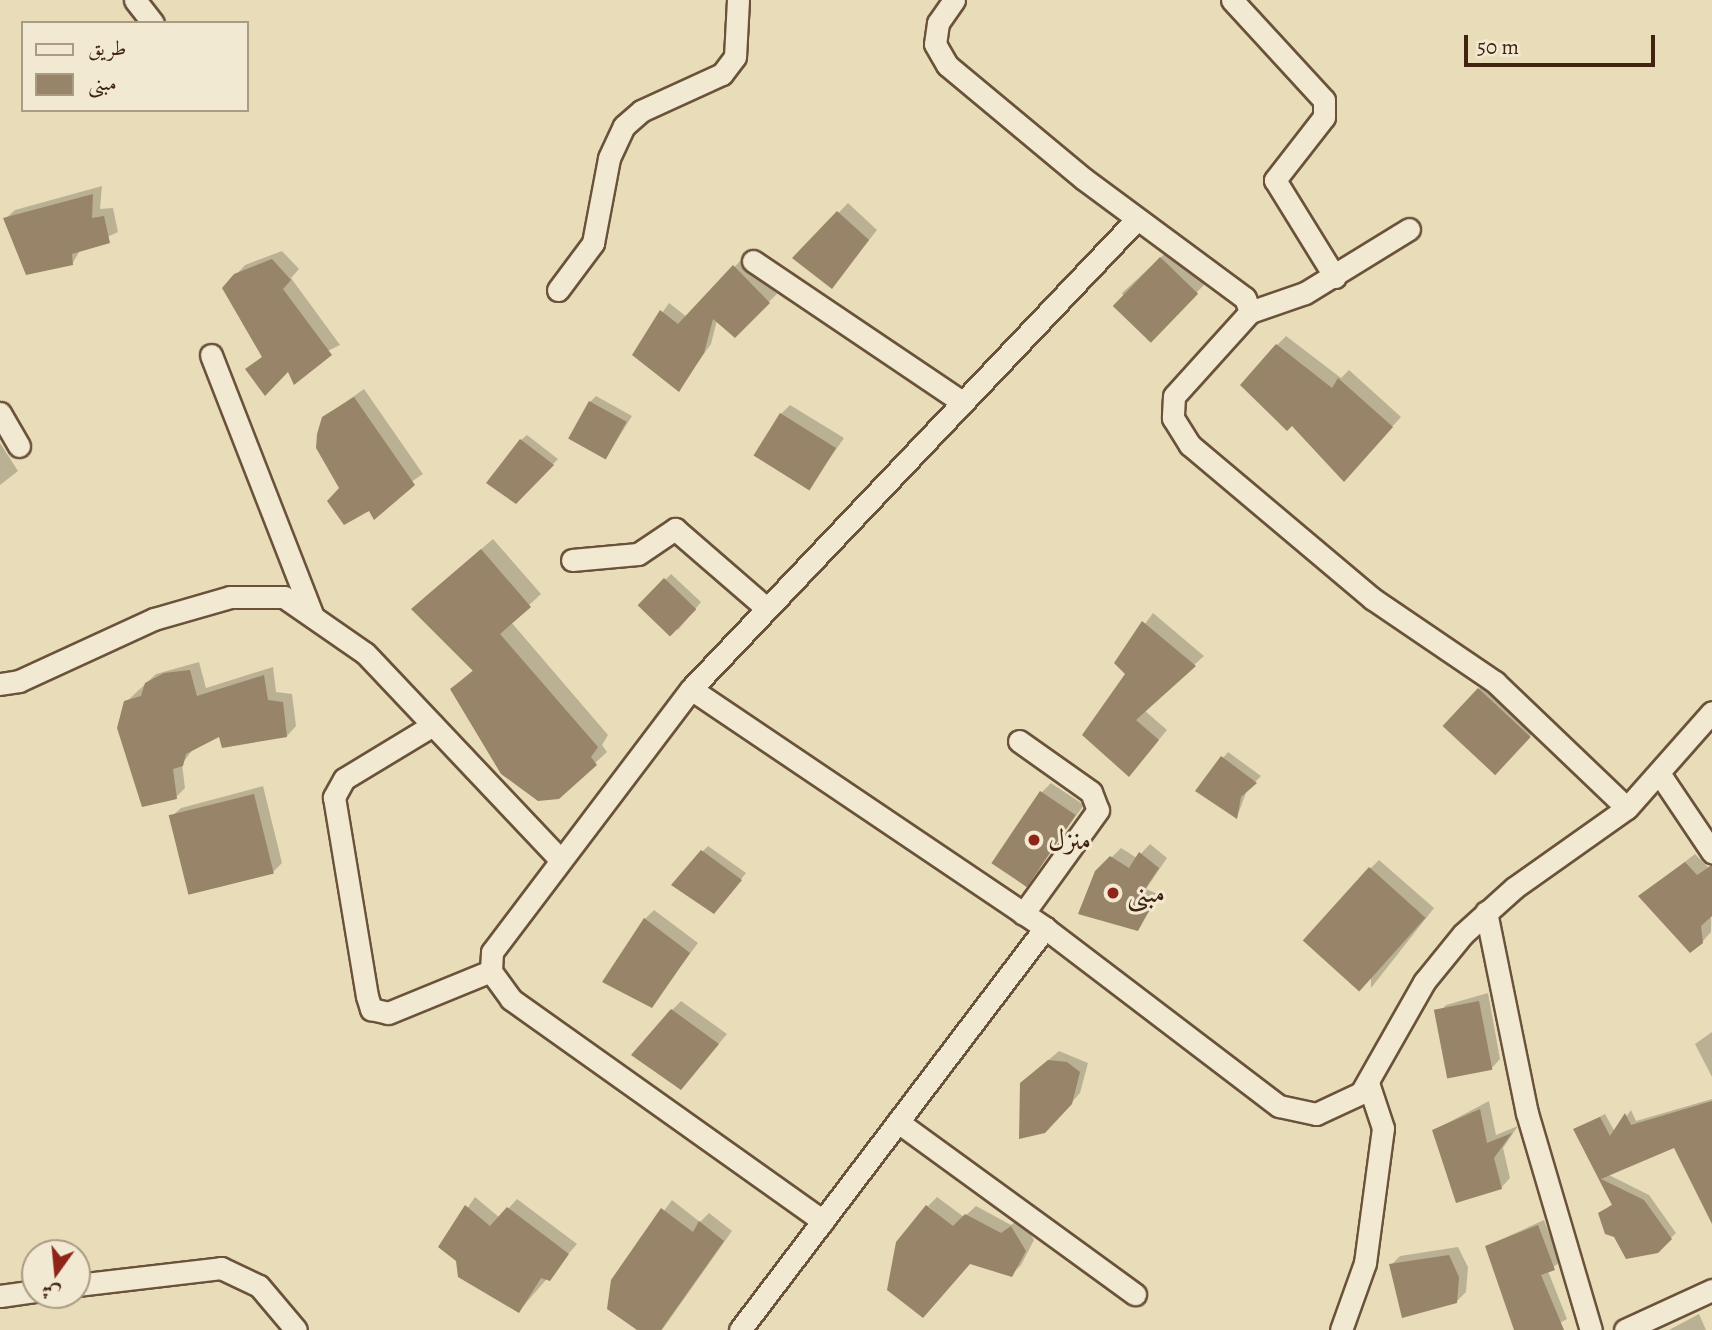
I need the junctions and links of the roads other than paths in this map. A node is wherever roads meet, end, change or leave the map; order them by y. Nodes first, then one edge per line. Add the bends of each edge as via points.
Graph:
1 (135, 0) edge
2 (737, 0) edge
3 (954, 0) edge
4 (1232, 0) edge
5 (151, 21) edge
6 (1136, 220) junction
7 (1409, 229) dead end
8 (753, 261) dead end
9 (1335, 277) junction
10 (558, 290) dead end
11 (1250, 312) junction
12 (211, 355) dead end
13 (962, 402) junction
14 (0, 413) edge
15 (19, 446) dead end
16 (572, 560) dead end
17 (765, 607) junction
18 (312, 614) junction
19 (0, 684) edge
20 (691, 689) junction
21 (1712, 712) edge
22 (433, 725) junction
23 (1020, 741) dead end
24 (1661, 776) junction
25 (1627, 808) junction
26 (1712, 852) edge
27 (558, 858) junction
28 (1486, 912) junction
29 (1023, 914) junction
30 (1045, 928) junction
31 (491, 971) junction
32 (1368, 1083) junction
33 (898, 1122) junction
34 (823, 1221) junction
35 (91, 1283) edge
36 (1712, 1290) edge
37 (21, 1293) edge
38 (1135, 1294) dead end
39 (0, 1296) edge
40 (296, 1330) edge
41 (740, 1330) edge
42 (1341, 1330) edge
43 (1591, 1330) edge
44 (1625, 1330) edge

1 - 5 street
2 - 10 street via 735,57 722,74 641,111 624,126 609,158 593,243
3 - 6 street via 938,23 935,44 947,65
4 - 9 street via 1324,100 1324,117 1275,180
6 - 11 street via 1245,298
6 - 13 street
7 - 9 street
8 - 13 street
9 - 11 street
11 - 25 street via 1174,396 1174,418 1190,445 1373,599 1495,682
12 - 18 street
13 - 17 street
14 - 15 street
16 - 17 street via 638,554 675,529
17 - 20 street
18 - 19 street via 284,597 230,597 154,619 19,681
18 - 22 street via 365,653
20 - 27 street
20 - 29 street
21 - 24 street
22 - 27 street
22 - 31 street via 344,779 334,797 367,996 372,1009 388,1013
23 - 29 street via 1097,800 1098,810
24 - 25 street
24 - 26 street
25 - 28 street
27 - 31 street via 498,937
28 - 32 street via 1424,982
28 - 43 street via 1527,1113
29 - 30 street
30 - 32 street via 1279,1106 1329,1112
30 - 33 street
31 - 34 street via 512,999
32 - 42 street via 1383,1128 1365,1264
33 - 34 street
33 - 38 street
34 - 41 street
35 - 40 street via 221,1268 259,1286
36 - 44 street
37 - 39 street

